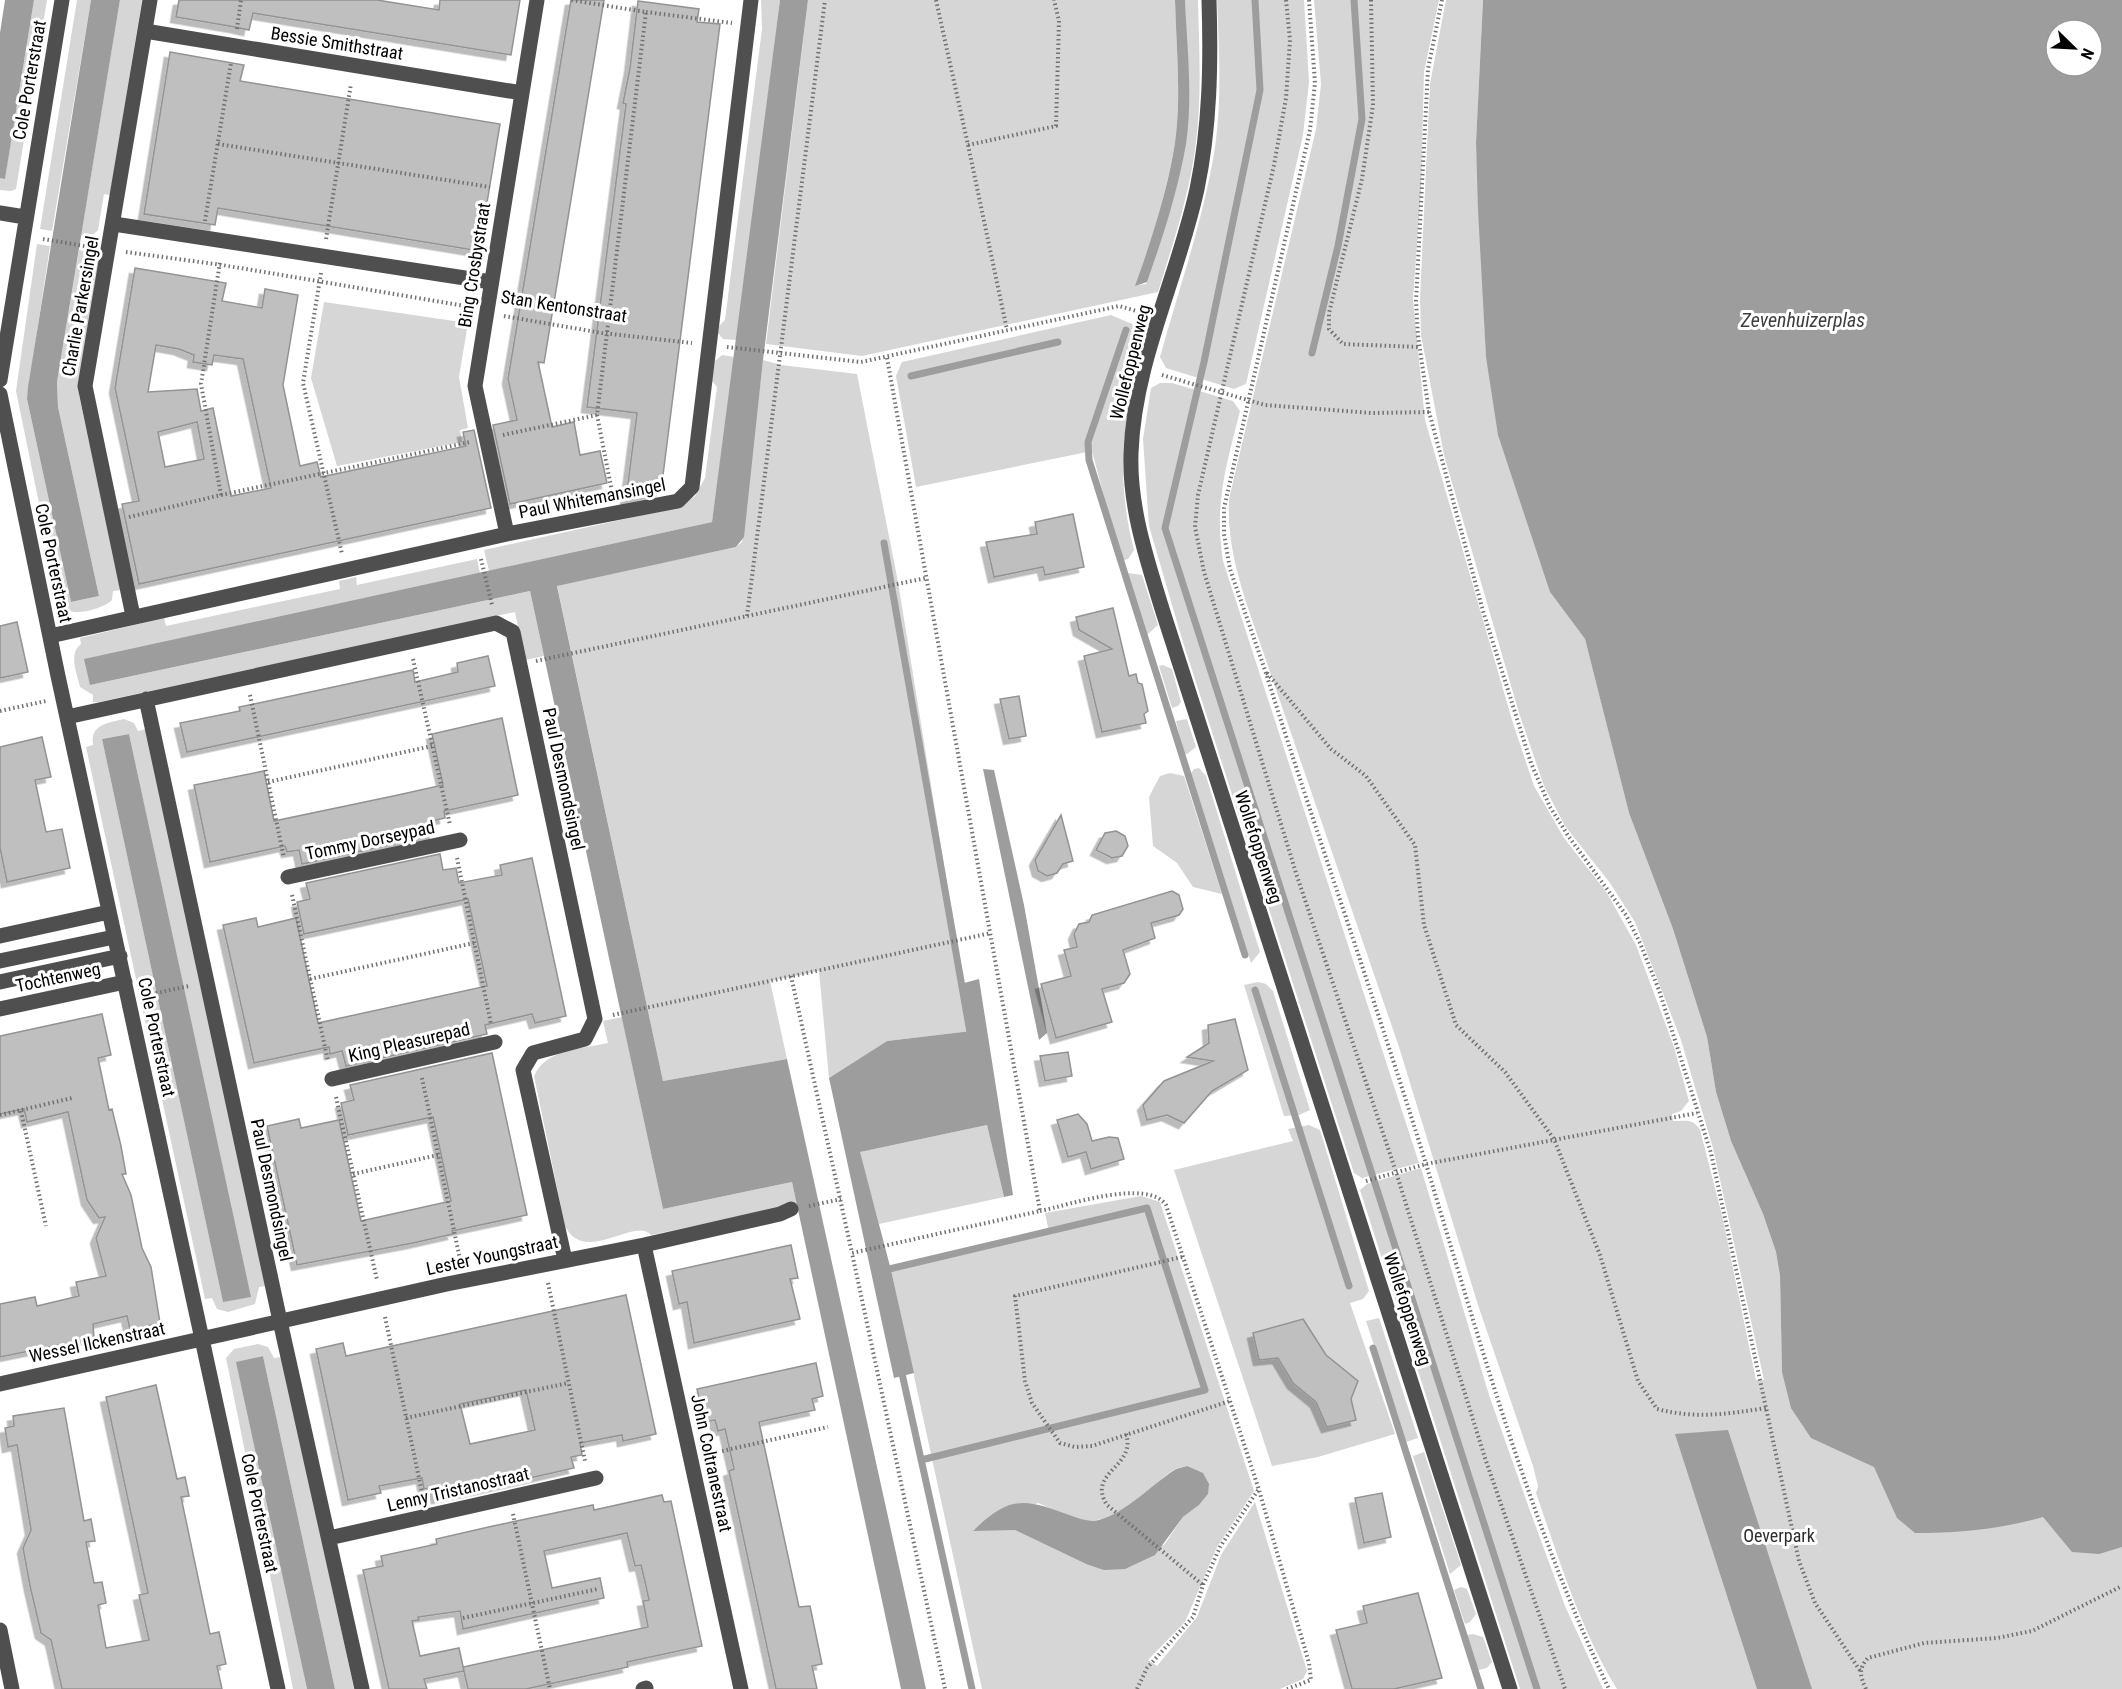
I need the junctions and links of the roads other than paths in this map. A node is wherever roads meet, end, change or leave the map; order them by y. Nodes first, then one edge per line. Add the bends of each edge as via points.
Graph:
1 (62, 0) edge
2 (150, 0) edge
3 (537, 0) edge
4 (751, 0) edge
5 (1209, 0) edge
6 (145, 31) junction
7 (522, 93) junction
8 (0, 213) edge
9 (25, 217) junction
10 (114, 224) junction
11 (491, 282) junction
12 (0, 380) edge
13 (0, 394) edge
14 (8, 477) edge
15 (507, 534) junction
16 (133, 616) junction
17 (50, 636) junction
18 (146, 699) junction
19 (67, 717) junction
20 (460, 840) dead end
21 (288, 877) dead end
22 (109, 912) junction
23 (0, 936) edge
24 (114, 937) junction
25 (120, 956) junction
26 (0, 961) edge
27 (0, 982) edge
28 (125, 982) junction
29 (0, 1009) edge
30 (495, 1042) dead end
31 (332, 1079) dead end
32 (790, 1209) dead end
33 (644, 1245) junction
34 (566, 1260) junction
35 (280, 1321) junction
36 (202, 1339) junction
37 (0, 1384) edge
38 (592, 1479) road end
39 (329, 1538) junction
40 (0, 1630) edge
41 (7, 1683) edge
42 (278, 1689) edge
43 (363, 1689) edge
44 (741, 1689) edge
45 (1510, 1689) edge

1 - 9 street, Cole Porterstraat
2 - 6 street, Charlie Parkersingel
3 - 7 street, Bing Crosbystraat
4 - 15 street, Paul Whitemansingel via 692,487 678,501
5 - 45 street, Wollefoppenweg via 1209,118 1197,190 1135,410 1131,453 1134,501 1145,556
6 - 7 street, Bessie Smithstraat
6 - 10 street, Charlie Parkersingel
7 - 11 street, Bing Crosbystraat
8 - 9 street
9 - 12 street, Cole Porterstraat
10 - 11 street, Stan Kentonstraat
10 - 16 street, Charlie Parkersingel via 85,386
11 - 15 street, Bing Crosbystraat via 475,386
13 - 14 street, Cole Porterstraat
14 - 17 street, Cole Porterstraat
15 - 16 street, Paul Whitemansingel
16 - 17 street, Paul Whitemansingel
17 - 19 street, Cole Porterstraat
18 - 19 street, Paul Desmondsingel
18 - 34 street, Paul Desmondsingel via 496,623 513,632 595,1019 585,1039 533,1053 523,1070
18 - 35 street, Paul Desmondsingel
19 - 22 street, Cole Porterstraat
20 - 21 street, Tommy Dorseypad
22 - 23 street
22 - 24 street, Cole Porterstraat
24 - 25 street, Cole Porterstraat
24 - 26 street
25 - 27 street
25 - 28 street, Cole Porterstraat
28 - 29 street, Tochtenweg
28 - 36 street, Cole Porterstraat
30 - 31 street, King Pleasurepad
32 - 33 street, Lester Youngstraat
33 - 34 street, Lester Youngstraat
33 - 44 street, John Coltranestraat
34 - 35 street, Lester Youngstraat
35 - 36 street, Lester Youngstraat
35 - 39 street, Paul Desmondsingel
36 - 37 street, Wessel Ilckenstraat
36 - 42 street, Cole Porterstraat
38 - 39 street, Lenny Tristanostraat
39 - 43 street, Paul Desmondsingel
40 - 41 street

